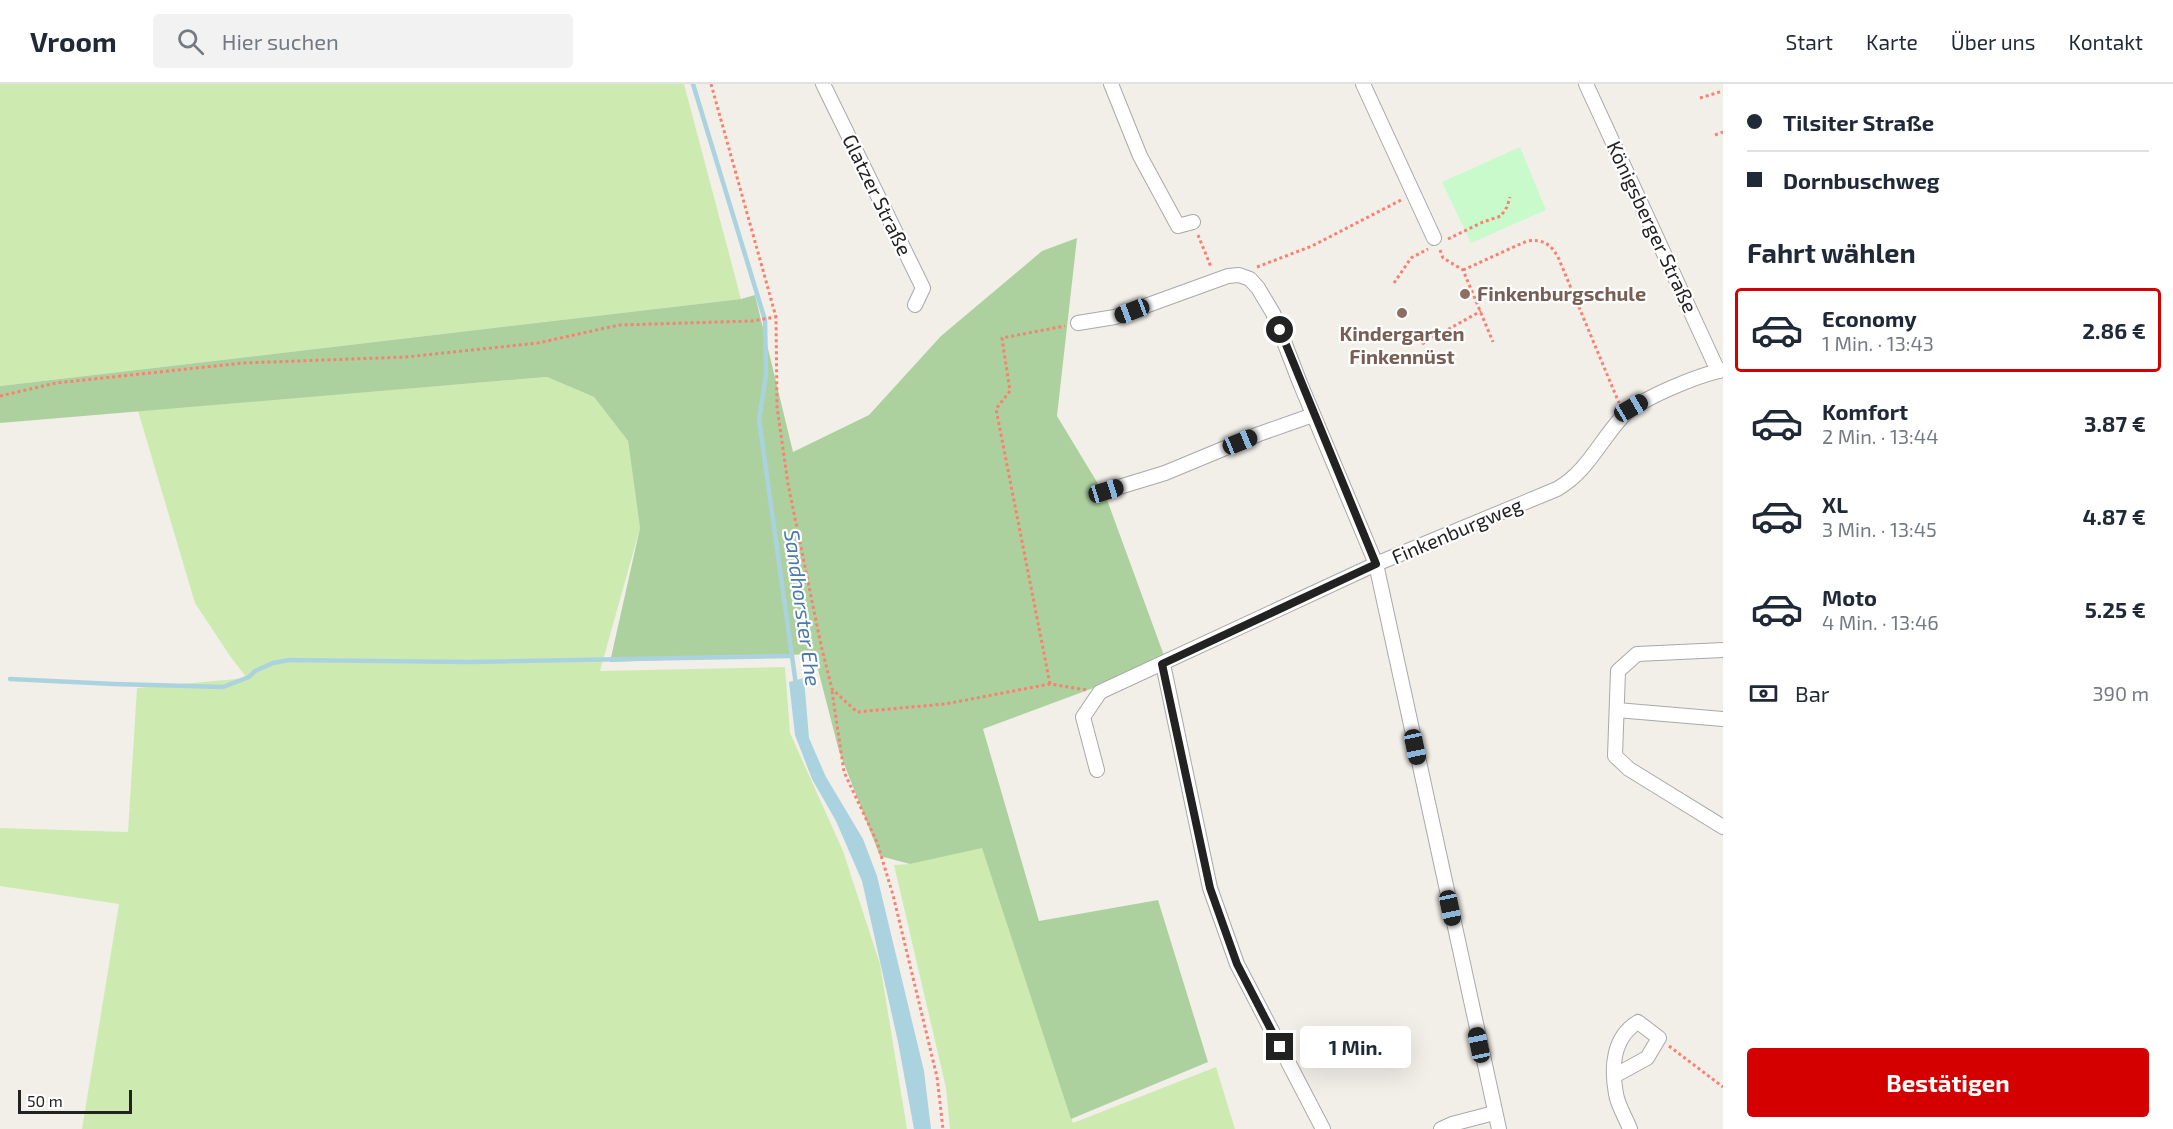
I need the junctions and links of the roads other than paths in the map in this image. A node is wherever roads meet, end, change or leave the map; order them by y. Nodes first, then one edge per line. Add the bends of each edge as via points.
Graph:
1 (823, 84) edge
2 (1111, 84) edge
3 (1363, 84) edge
4 (1586, 84) edge
5 (1193, 222) road end
6 (1435, 241) road end
7 (915, 305) dead end
8 (1078, 323) road end
9 (1721, 370) edge
10 (1313, 415) junction
11 (1106, 491) dead end
12 (1376, 564) junction
13 (1723, 650) edge
14 (1162, 664) junction
15 (1617, 710) junction
16 (1723, 719) edge
17 (1097, 770) dead end
18 (1721, 823) edge
19 (1614, 1076) junction
20 (1494, 1113) junction
21 (1323, 1129) edge
22 (1441, 1129) edge
23 (1499, 1129) edge
24 (1630, 1129) edge

1 - 7 street, Glatzer Straße via 923,288
2 - 5 street via 1140,156 1178,226
3 - 6 street
4 - 9 street, Königsberger Straße
8 - 10 street via 1115,317 1216,279 1239,275 1250,279 1273,313
9 - 12 street, Finkenburgweg via 1631,408 1579,474 1567,483
10 - 11 street via 1165,473
10 - 12 street
12 - 14 street, Finkenburgweg
12 - 20 street
13 - 15 street via 1637,654 1618,671
14 - 17 street, Finkenburgweg via 1101,692 1083,717
14 - 21 street via 1210,888 1237,964
15 - 16 street
15 - 18 street via 1615,756 1629,769
19 - 19 street via 1620,1038 1638,1022 1659,1038 1647,1058
19 - 24 street via 1616,1096
20 - 22 street
20 - 23 street

